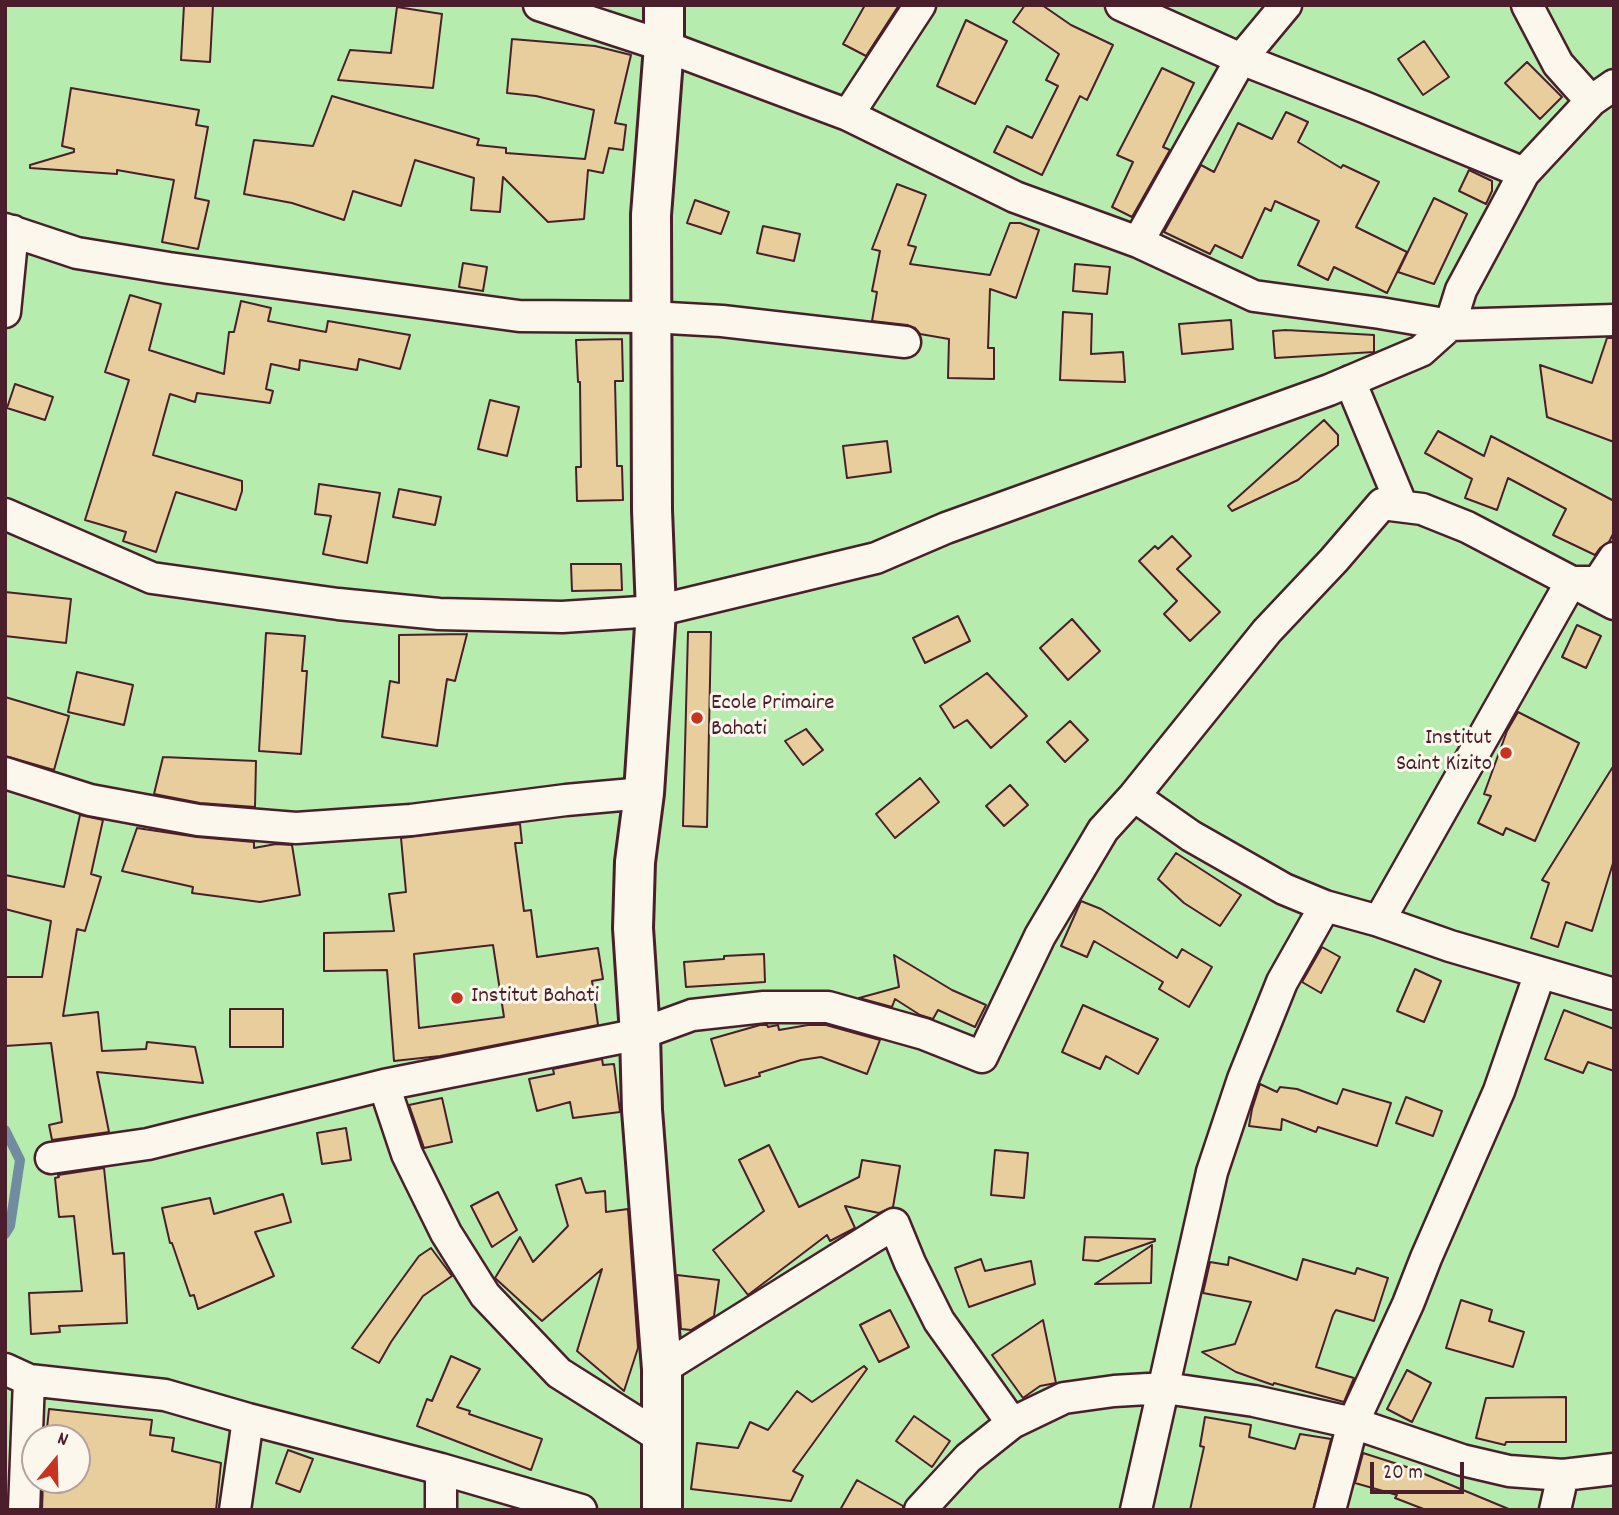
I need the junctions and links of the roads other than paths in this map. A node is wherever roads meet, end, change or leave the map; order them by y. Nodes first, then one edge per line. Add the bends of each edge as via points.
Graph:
1 (539, 5) edge
2 (664, 5) edge
3 (919, 5) edge
4 (1121, 5) edge
5 (1286, 5) edge
6 (1527, 5) edge
7 (664, 46) junction
8 (1241, 59) junction
9 (1602, 93) edge
10 (848, 115) junction
11 (1524, 173) junction
12 (9, 230) edge
13 (1138, 242) junction
14 (5, 312) edge
15 (650, 317) junction
16 (1614, 320) edge
17 (1450, 325) junction
18 (905, 342) dead end
19 (1350, 381) junction
20 (1402, 506) junction
21 (5, 514) edge
22 (1614, 558) edge
23 (1571, 582) junction
24 (1614, 604) edge
25 (656, 611) junction
26 (5, 772) edge
27 (644, 793) junction
28 (1134, 796) junction
29 (1325, 906) junction
30 (1379, 920) junction
31 (1541, 973) junction
32 (1609, 983) edge
33 (640, 1034) junction
34 (384, 1085) junction
35 (51, 1158) dead end
36 (662, 1369) junction
37 (17, 1375) edge
38 (1165, 1388) junction
39 (248, 1419) junction
40 (1012, 1423) junction
41 (1353, 1423) junction
42 (662, 1438) junction
43 (440, 1469) junction
44 (1614, 1469) edge
45 (1563, 1475) junction
46 (24, 1510) edge
47 (235, 1510) edge
48 (441, 1510) edge
49 (581, 1510) edge
50 (663, 1510) edge
51 (920, 1510) edge
52 (1136, 1510) edge
53 (1330, 1510) edge
54 (1555, 1510) edge

1 - 7 street
2 - 7 street
3 - 10 street
4 - 8 street
5 - 8 street
6 - 9 street via 1558,64
7 - 10 street
7 - 15 street via 651,215
8 - 11 street
8 - 13 street
9 - 11 street
10 - 13 street via 1016,197
11 - 17 street via 1461,290
12 - 14 street
12 - 15 street via 77,253 142,264 519,316
13 - 17 street via 1254,296
15 - 18 street
15 - 25 street
16 - 17 street
17 - 19 street via 1421,351
19 - 20 street
19 - 25 street via 946,528 876,558
20 - 23 street via 1467,527
20 - 28 street via 1382,504 1267,631
21 - 25 street via 152,578 439,614 562,617
22 - 23 street via 1598,582
23 - 24 street
23 - 30 street
25 - 27 street
26 - 27 street via 90,800 198,820 296,828 411,820
27 - 33 street via 633,928
28 - 29 street via 1191,836 1284,889
28 - 33 street via 1103,830 1040,936 982,1057 924,1034 828,1007 764,1007 691,1015
29 - 30 street
29 - 38 street via 1282,982 1212,1172
30 - 31 street
31 - 32 street
31 - 41 street via 1499,1091
33 - 34 street
33 - 36 street
34 - 35 street via 148,1144
34 - 42 street via 407,1154 446,1233 485,1295 559,1373
36 - 40 street via 894,1224 939,1321
36 - 42 street
37 - 39 street via 165,1395
37 - 46 street
38 - 40 street via 1064,1398
38 - 41 street via 1254,1401
38 - 52 street
39 - 43 street
39 - 47 street
40 - 51 street via 968,1458
41 - 45 street via 1462,1461
41 - 53 street
42 - 50 street
43 - 48 street
43 - 49 street
44 - 45 street
45 - 54 street

